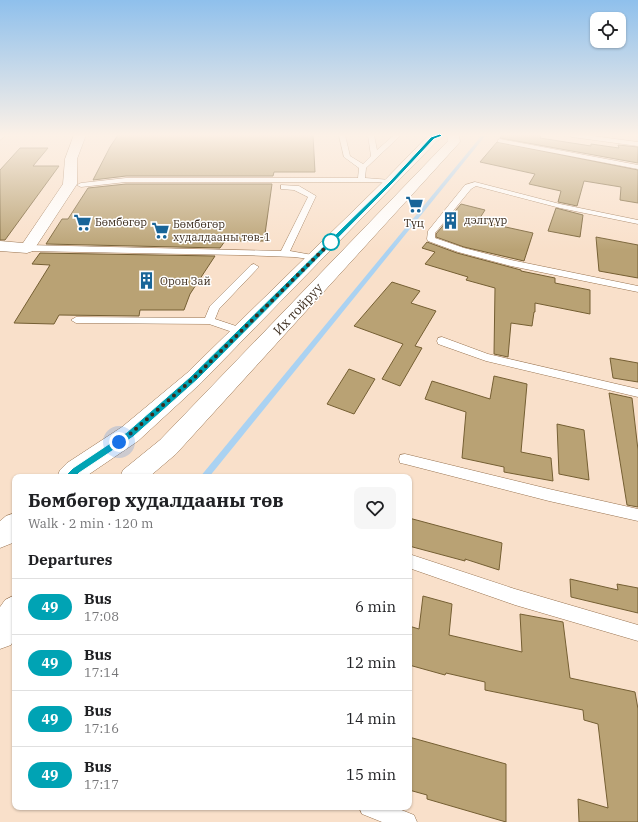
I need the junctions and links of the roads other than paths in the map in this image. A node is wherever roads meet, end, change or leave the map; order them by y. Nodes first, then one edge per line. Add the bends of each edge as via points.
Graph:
1 (74, 173) edge
2 (362, 173) edge
3 (399, 173) edge
4 (425, 173) edge
5 (361, 181) junction
6 (391, 182) junction
7 (76, 184) junction
8 (638, 222) edge
9 (0, 246) edge
10 (27, 248) junction
11 (284, 254) junction
12 (315, 258) junction
13 (254, 266) dead end
14 (638, 289) edge
15 (76, 320) dead end
16 (209, 321) junction
17 (241, 331) junction
18 (442, 341) dead end
19 (638, 393) edge
20 (405, 459) dead end
21 (72, 474) edge
22 (135, 474) edge
23 (638, 515) edge
24 (412, 562) edge
25 (12, 615) edge
26 (638, 633) edge
27 (0, 634) edge
28 (377, 810) edge
29 (407, 822) edge

1 - 7 main road
2 - 5 lane
3 - 6 main road, Их тойруу
4 - 22 main road, Их тойруу via 168,446
5 - 6 lane
5 - 7 lane via 126,180
6 - 12 main road, Их тойруу
7 - 10 main road
7 - 11 lane via 296,188 312,196
8 - 14 lane via 560,206 475,184 468,186 431,233 431,239 472,254 565,276
9 - 10 main road
10 - 11 lane
11 - 12 lane
12 - 17 main road, Их тойруу
13 - 16 lane via 214,308
15 - 16 lane
16 - 17 lane
17 - 21 main road, Их тойруу via 194,378 130,434
18 - 19 lane via 486,357
20 - 23 lane
24 - 26 lane via 516,597
25 - 27 main road
28 - 29 lane

